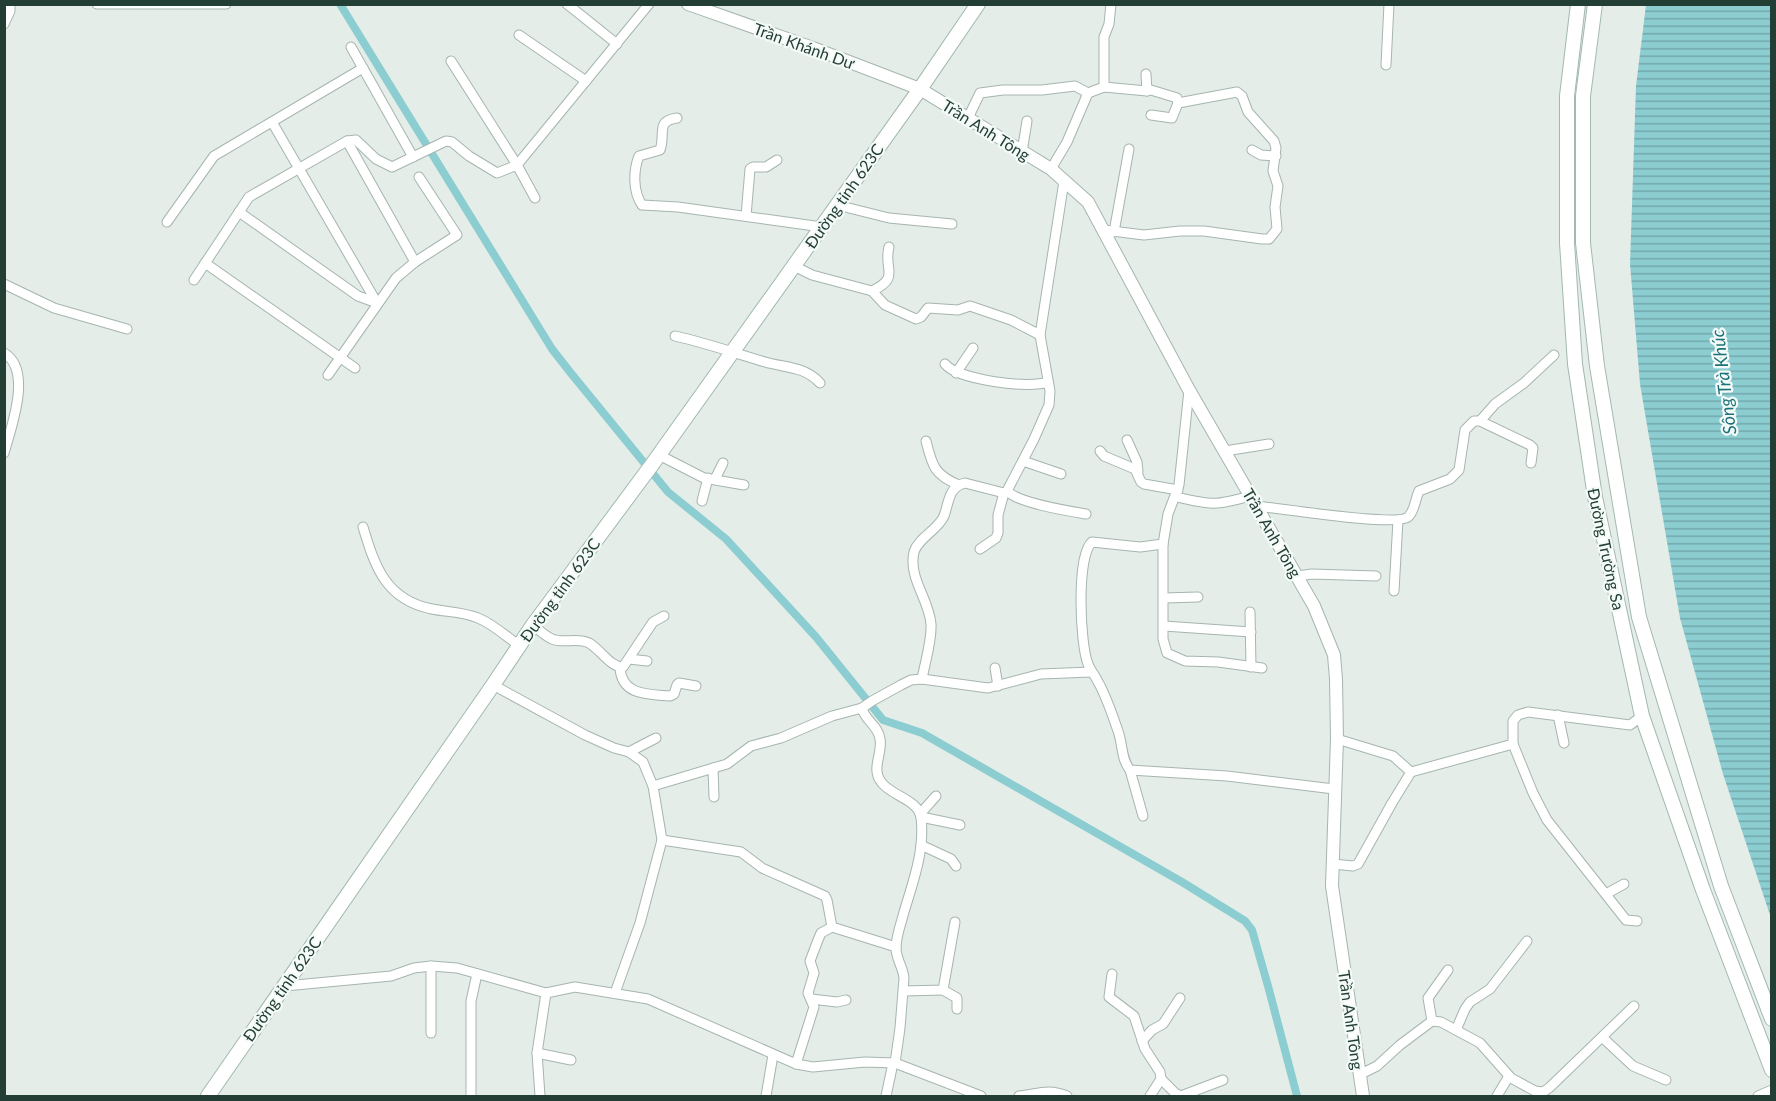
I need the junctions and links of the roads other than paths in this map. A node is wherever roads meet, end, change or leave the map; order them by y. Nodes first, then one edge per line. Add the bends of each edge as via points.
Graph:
1 (10, 4) edge
2 (97, 4) edge
3 (226, 4) edge
4 (567, 4) edge
5 (649, 4) edge
6 (688, 4) edge
7 (978, 4) edge
8 (1111, 4) edge
9 (1389, 4) edge
10 (1578, 4) edge
11 (1595, 4) edge
12 (4, 24) edge
13 (519, 35) dead end
14 (617, 44) junction
15 (351, 47) dead end
16 (451, 61) dead end
17 (1386, 64) dead end
18 (363, 68) junction
19 (1146, 74) dead end
20 (586, 81) junction
21 (1104, 87) junction
22 (920, 89) junction
23 (1147, 91) junction
24 (1088, 93) junction
25 (1567, 96) junction
26 (1583, 96) junction
27 (1178, 103) junction
28 (1151, 115) dead end
29 (677, 118) dead end
30 (968, 118) junction
31 (1027, 121) dead end
32 (272, 122) junction
33 (346, 141) junction
34 (1130, 149) dead end
35 (1252, 150) dead end
36 (1022, 152) junction
37 (1276, 156) junction
38 (413, 157) junction
39 (777, 160) dead end
40 (517, 165) junction
41 (300, 168) junction
42 (1051, 169) junction
43 (419, 177) dead end
44 (1064, 181) junction
45 (535, 198) dead end
46 (837, 205) junction
47 (239, 212) junction
48 (746, 216) junction
49 (167, 222) dead end
50 (952, 224) dead end
51 (822, 227) junction
52 (1109, 231) junction
53 (889, 247) dead end
54 (415, 262) junction
55 (205, 263) junction
56 (794, 266) junction
57 (194, 280) dead end
58 (4, 284) edge
59 (872, 291) junction
60 (377, 303) junction
61 (127, 329) dead end
62 (1040, 335) junction
63 (675, 336) dead end
64 (974, 348) dead end
65 (732, 351) junction
66 (4, 353) edge
67 (1554, 355) dead end
68 (340, 357) junction
69 (945, 364) dead end
70 (355, 368) dead end
71 (956, 373) junction
72 (328, 375) dead end
73 (1048, 382) junction
74 (820, 383) dead end
75 (1189, 390) junction
76 (1480, 421) junction
77 (1127, 440) dead end
78 (926, 441) dead end
79 (1269, 444) dead end
80 (1100, 451) dead end
81 (1225, 451) junction
82 (4, 453) edge
83 (1023, 461) junction
84 (723, 463) dead end
85 (1531, 463) dead end
86 (652, 465) junction
87 (1138, 472) junction
88 (1061, 474) dead end
89 (712, 479) junction
90 (744, 485) dead end
91 (959, 485) junction
92 (1006, 492) junction
93 (1177, 493) junction
94 (702, 501) dead end
95 (1253, 501) junction
96 (1086, 514) dead end
97 (1398, 520) junction
98 (363, 527) dead end
99 (1163, 544) junction
100 (980, 549) dead end
101 (1297, 576) junction
102 (1376, 576) dead end
103 (1395, 591) dead end
104 (1198, 597) dead end
105 (1164, 598) junction
106 (1250, 612) dead end
107 (664, 616) dead end
108 (533, 625) junction
109 (1164, 626) junction
110 (1251, 632) junction
111 (520, 646) junction
112 (629, 659) junction
113 (646, 661) dead end
114 (1251, 667) junction
115 (620, 668) junction
116 (1262, 668) dead end
117 (995, 669) dead end
118 (1091, 672) junction
119 (922, 679) junction
120 (493, 685) junction
121 (696, 686) dead end
122 (998, 686) junction
123 (867, 705) junction
124 (1558, 715) junction
125 (1642, 716) junction
126 (656, 738) dead end
127 (1337, 739) junction
128 (1564, 743) dead end
129 (1513, 744) junction
130 (629, 752) junction
131 (712, 768) junction
132 (1130, 770) junction
133 (1411, 772) junction
134 (653, 786) junction
135 (1334, 789) junction
136 (936, 796) dead end
137 (714, 797) dead end
138 (921, 815) junction
139 (1143, 816) dead end
140 (960, 825) dead end
141 (662, 840) junction
142 (921, 845) junction
143 (1333, 864) junction
144 (956, 866) dead end
145 (1624, 884) dead end
146 (1606, 894) junction
147 (1637, 921) dead end
148 (955, 922) dead end
149 (832, 927) junction
150 (1527, 941) dead end
151 (896, 947) junction
152 (431, 966) junction
153 (1448, 970) dead end
154 (477, 974) junction
155 (1112, 974) dead end
156 (285, 986) junction
157 (943, 990) junction
158 (904, 991) junction
159 (546, 993) junction
160 (615, 993) junction
161 (1180, 998) dead end
162 (811, 999) junction
163 (846, 1000) dead end
164 (1634, 1006) dead end
165 (957, 1009) dead end
166 (1772, 1019) edge
167 (1432, 1022) junction
168 (1456, 1030) junction
169 (431, 1033) dead end
170 (1603, 1038) junction
171 (1142, 1041) junction
172 (537, 1053) junction
173 (773, 1055) junction
174 (571, 1060) dead end
175 (894, 1063) junction
176 (796, 1064) junction
177 (1772, 1070) edge
178 (1509, 1076) junction
179 (1161, 1079) junction
180 (1223, 1080) dead end
181 (1666, 1080) dead end
182 (1359, 1089) edge
183 (1772, 1090) edge
184 (1534, 1094) edge
185 (208, 1096) edge
186 (471, 1096) edge
187 (540, 1096) edge
188 (766, 1096) edge
189 (886, 1096) edge
190 (981, 1096) edge
191 (1019, 1096) edge
192 (1067, 1096) edge
193 (1150, 1096) edge
194 (1497, 1096) edge
195 (1758, 1096) edge

1 - 12 street
2 - 3 street
4 - 14 street
5 - 14 street
6 - 22 street, Trần Khánh Dư
7 - 22 main road, Đường tỉnh 623C
8 - 21 street via 1104,37
9 - 17 street
10 - 25 main road, Đường Trường Sa
11 - 26 main road, Đường Trường Sa
13 - 20 street
14 - 20 street
15 - 18 street
16 - 40 street
18 - 32 street
18 - 38 street
19 - 23 street
20 - 40 street
21 - 23 street
21 - 24 street
22 - 30 street, Trần Anh Tông
22 - 46 main road, Đường tỉnh 623C
23 - 27 street via 1177,98
24 - 30 street via 1075,86 980,93
24 - 42 street
25 - 26 main road
25 - 125 main road, Đường Trường Sa via 1567,243 1575,364 1595,497
26 - 166 main road, Đường Trường Sa via 1583,243 1597,366 1639,617 1721,886
27 - 28 street via 1172,118
27 - 37 street via 1237,92 1248,112 1274,141
29 - 48 street via 664,123 660,150 639,156 635,181 640,202 646,206
30 - 36 street, Trần Anh Tông
31 - 36 street
32 - 41 street
32 - 49 street via 214,156
33 - 38 street via 356,140 376,159 392,167
33 - 41 street
33 - 54 street
34 - 52 street
35 - 37 street
36 - 42 street, Trần Anh Tông
37 - 52 street via 1273,171 1278,186 1278,229 1269,239 1203,231 1144,235
38 - 40 street via 447,141 497,173
39 - 48 street via 766,167 750,169
40 - 45 street
41 - 47 street via 249,197
41 - 60 street
42 - 44 street, Trần Anh Tông
43 - 54 street via 457,235
44 - 52 street, Trần Anh Tông via 1088,202
44 - 62 street
46 - 50 street via 889,218
46 - 51 main road, Đường tỉnh 623C
47 - 55 street
47 - 60 street via 358,296
48 - 51 street
51 - 56 main road, Đường tỉnh 623C
52 - 75 street, Trần Anh Tông
53 - 59 street via 888,281
54 - 60 street via 396,278
55 - 57 street
55 - 68 street
56 - 59 street via 812,275
56 - 65 main road, Đường tỉnh 623C
58 - 61 street via 54,308
59 - 62 street via 885,305 916,319 928,308 958,310 970,306
60 - 68 street
62 - 73 street
63 - 65 street
64 - 71 street
65 - 74 street via 767,363 799,368
65 - 86 main road, Đường tỉnh 623C
66 - 82 street via 17,369 19,387
67 - 76 street
68 - 70 street
68 - 72 street
69 - 71 street
71 - 73 street via 997,382
73 - 83 street via 1049,405
75 - 81 street, Trần Anh Tông
75 - 93 street
76 - 85 street via 1530,445
76 - 97 street via 1474,421 1465,430 1461,466 1455,476 1419,491 1410,515
77 - 87 street
78 - 91 street via 936,471
79 - 81 street
80 - 87 street
81 - 95 street, Trần Anh Tông
83 - 88 street
83 - 92 street
84 - 89 street
86 - 89 street via 678,466
86 - 108 main road, Đường tỉnh 623C
87 - 93 street via 1144,484
89 - 90 street
89 - 94 street
91 - 92 street
91 - 119 street via 950,494 942,520 915,548 918,588 931,626
92 - 96 street via 1029,502
92 - 100 street via 996,538
93 - 95 street via 1206,504
93 - 99 street via 1168,514
95 - 97 street
95 - 101 street, Trần Anh Tông
97 - 103 street
98 - 111 street via 378,570 399,595 424,607 478,618
99 - 105 street
99 - 118 street via 1140,547 1092,542 1087,546 1081,614 1084,650
101 - 102 street
101 - 127 street, Trần Anh Tông via 1334,655
104 - 105 street
105 - 109 street
106 - 110 street
107 - 112 street via 653,622
108 - 111 main road, Đường tỉnh 623C
108 - 115 street via 554,640 585,642
109 - 110 street
109 - 114 street via 1164,648 1171,656 1185,661
110 - 114 street
111 - 120 main road, Đường tỉnh 623C
112 - 113 street
112 - 115 street
114 - 116 street
115 - 121 street via 622,680 634,692 670,696 680,683
117 - 122 street
118 - 122 street via 1041,674
118 - 132 street via 1113,717
119 - 122 street via 980,688
119 - 123 street via 911,680
120 - 130 street via 585,735
120 - 156 main road, Đường tỉnh 623C
123 - 131 street via 751,746 727,764
123 - 138 street via 866,718 880,737 876,772 879,779
124 - 125 street via 1630,724
124 - 128 street
124 - 129 street via 1518,715 1513,721
125 - 177 main road, Đường Trường Sa
126 - 130 street
127 - 133 street via 1393,756
127 - 135 street, Trần Anh Tông
129 - 133 street
129 - 146 street via 1547,820
130 - 134 street via 643,762
131 - 134 street
131 - 137 street
132 - 135 street via 1227,776
132 - 139 street
133 - 143 street via 1358,864
134 - 141 street
135 - 143 street, Trần Anh Tông
136 - 138 street
138 - 140 street
138 - 142 street
141 - 149 street via 741,852 762,868 825,896
141 - 160 street via 640,923
142 - 144 street via 951,859
142 - 151 street
143 - 182 street, Trần Anh Tông via 1333,897
145 - 146 street
146 - 147 street via 1626,920
148 - 157 street
149 - 151 street
149 - 162 street via 821,933 810,961 814,973 808,993
150 - 168 street via 1490,989 1470,1002
151 - 158 street via 904,971
152 - 154 street
152 - 156 street via 391,976
152 - 169 street
153 - 167 street via 1428,998
154 - 159 street
154 - 186 street via 471,1001
155 - 171 street via 1109,997 1134,1016
156 - 185 main road, Đường tỉnh 623C
157 - 158 street
157 - 165 street via 957,998
158 - 175 street
159 - 160 street via 575,987
159 - 172 street
160 - 173 street via 648,999
161 - 171 street via 1163,1024
162 - 163 street
162 - 176 street via 814,1007
164 - 170 street
167 - 168 street
167 - 182 street via 1377,1066
168 - 178 street via 1480,1043
170 - 181 street via 1633,1066
170 - 184 street via 1549,1088
171 - 179 street
172 - 174 street
172 - 187 street
173 - 176 street
173 - 188 street
175 - 176 street via 813,1067
175 - 189 street
175 - 190 street
178 - 184 street
178 - 194 street
179 - 180 street via 1181,1096
179 - 193 street
183 - 195 street
191 - 192 street via 1055,1091

